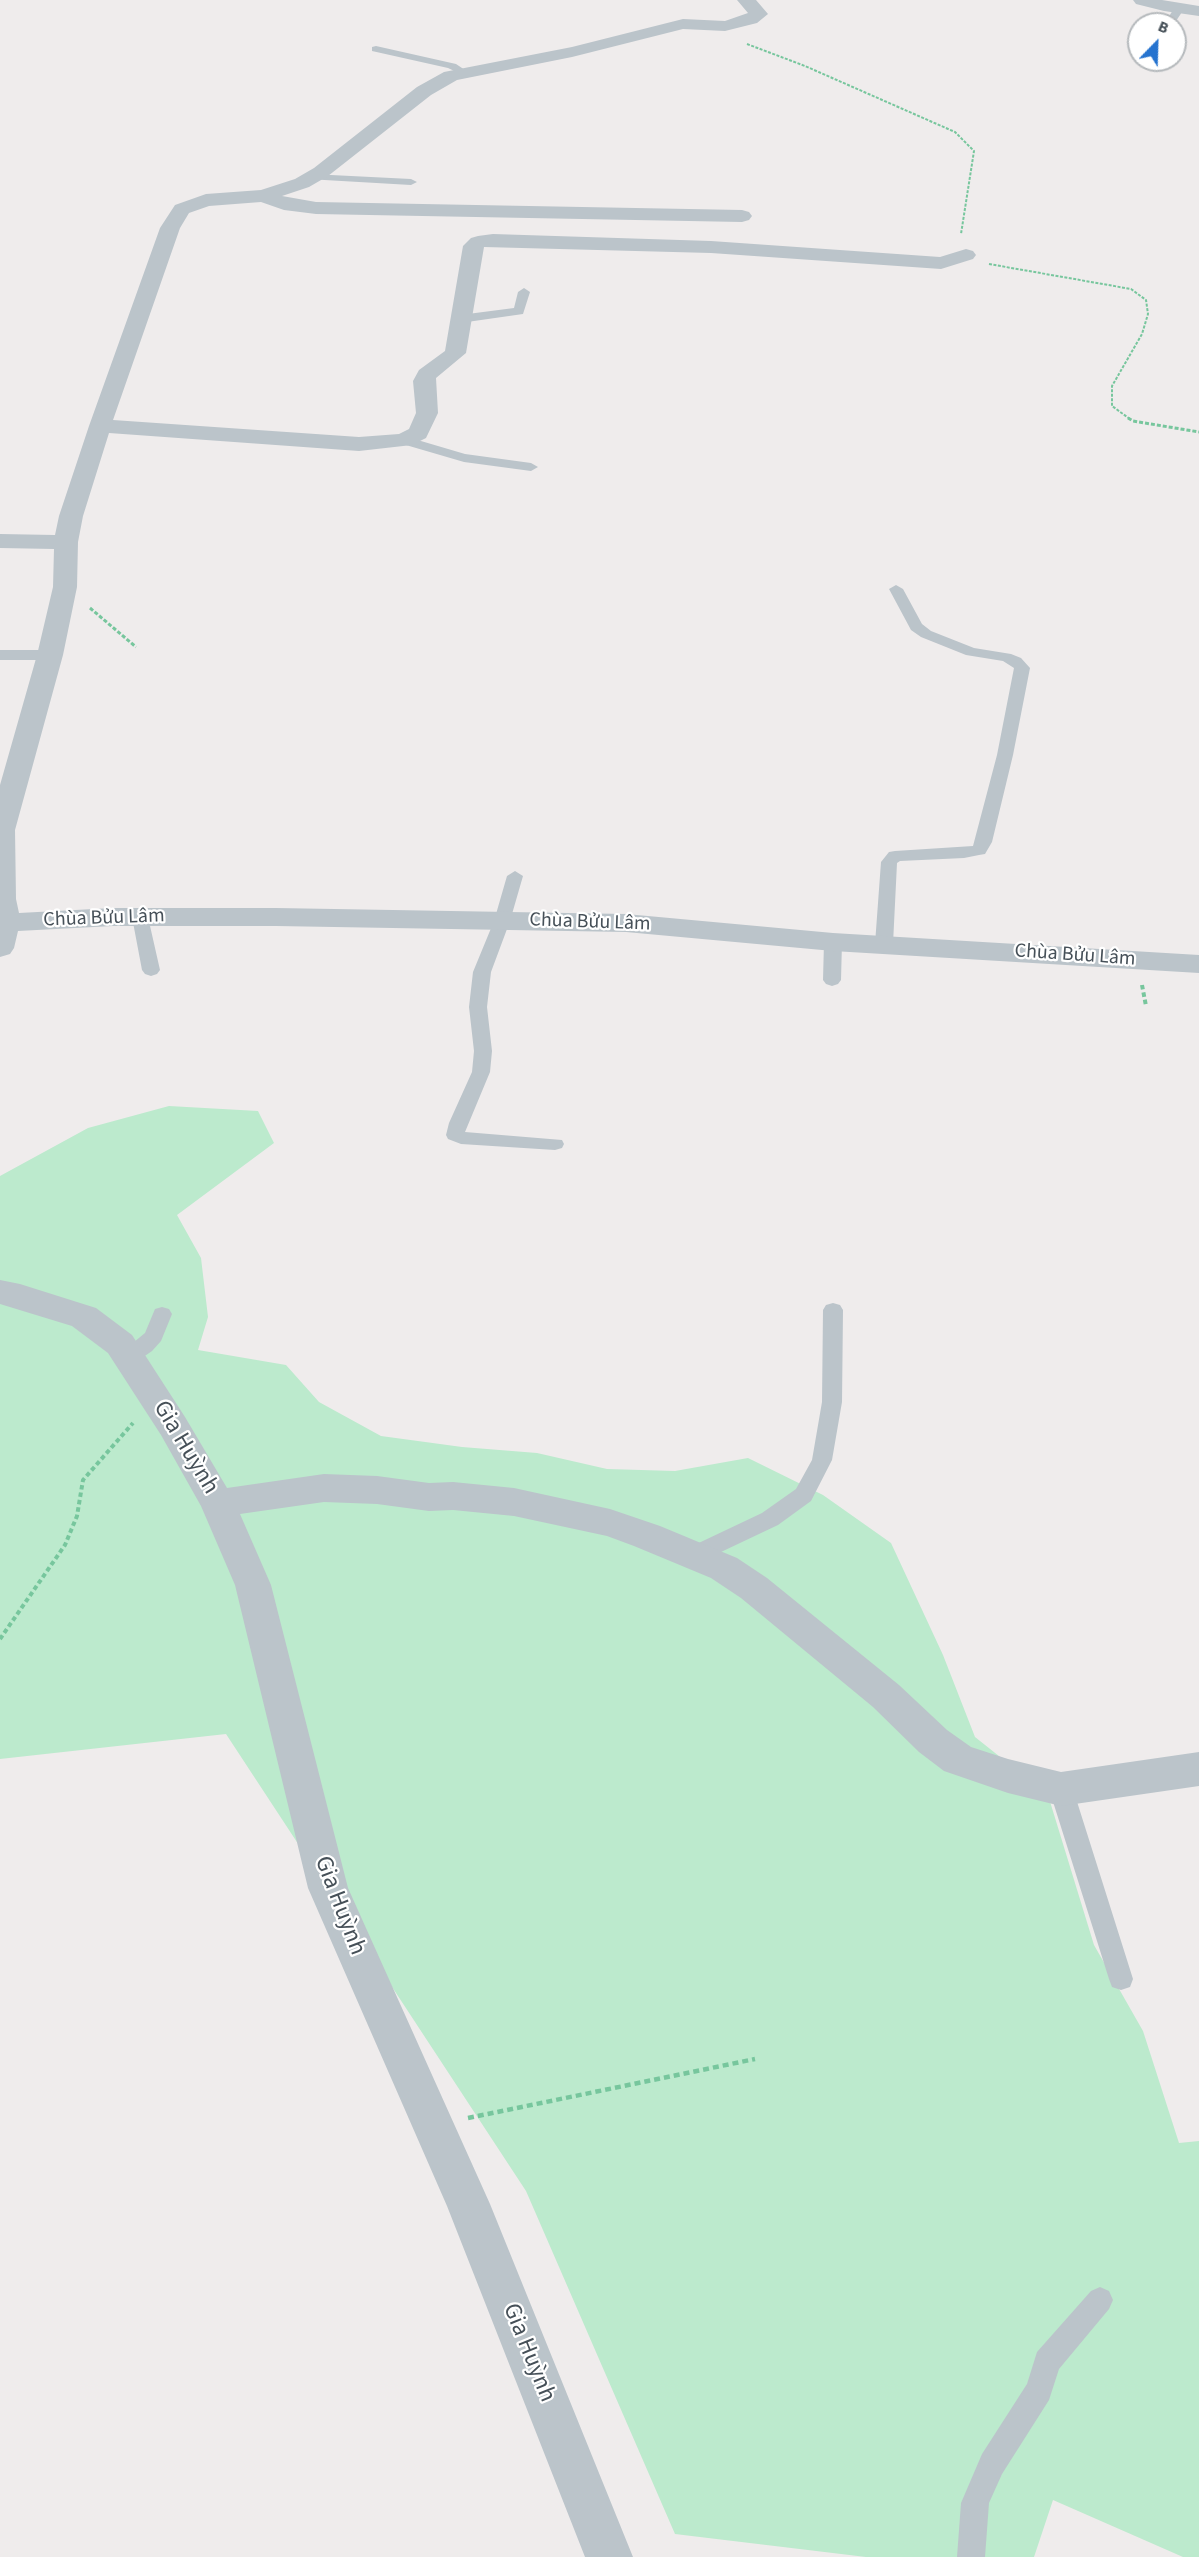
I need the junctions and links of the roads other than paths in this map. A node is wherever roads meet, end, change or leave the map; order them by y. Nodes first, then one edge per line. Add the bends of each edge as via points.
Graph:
1 (746, 0) edge
2 (1142, 0) edge
3 (1179, 9) junction
4 (1199, 11) edge
5 (1177, 12) edge
6 (376, 49) dead end
7 (463, 72) junction
8 (311, 177) junction
9 (411, 182) dead end
10 (263, 196) junction
11 (742, 216) dead end
12 (966, 255) road end
13 (524, 292) dead end
14 (460, 319) junction
15 (100, 426) junction
16 (404, 440) junction
17 (531, 467) dead end
18 (0, 542) edge
19 (66, 542) junction
20 (896, 589) dead end
21 (0, 655) edge
22 (50, 655) junction
23 (515, 876) dead end
24 (140, 917) junction
25 (502, 921) junction
26 (2, 936) edge
27 (833, 942) junction
28 (884, 944) junction
29 (1199, 964) edge
30 (151, 970) dead end
31 (832, 980) dead end
32 (555, 1144) dead end
33 (0, 1292) edge
34 (833, 1310) dead end
35 (162, 1314) dead end
36 (129, 1357) junction
37 (218, 1503) junction
38 (694, 1555) junction
39 (1199, 1769) edge
40 (1061, 1789) junction
41 (1121, 1979) dead end
42 (1100, 2300) dead end
43 (609, 2557) edge
44 (970, 2557) edge

1 - 7 street via 759,14 725,26 683,24 572,52
2 - 3 street
3 - 4 street
3 - 5 lane
6 - 7 lane
7 - 8 street via 424,92
8 - 9 lane
8 - 10 street
10 - 11 street via 284,204 316,208
10 - 15 street via 206,200 183,209 170,228
12 - 14 street via 941,263 711,247 492,240 473,246
13 - 14 lane via 519,311
14 - 16 street via 455,353 424,381 427,413 418,433
15 - 16 street via 359,444
15 - 19 street
16 - 17 lane via 464,458
18 - 19 street
19 - 22 street via 64,586
20 - 28 lane via 916,627 926,634 971,652 1006,657 1022,668 984,842 979,850 971,852 896,856 889,862
21 - 22 lane
22 - 26 street via 2,830
23 - 25 lane
24 - 25 street, Chùa Bửu Lâm
24 - 26 street, Chùa Bửu Lâm via 49,919
24 - 30 lane
25 - 27 street, Chùa Bửu Lâm via 626,923
25 - 32 lane via 482,972 478,1007 481,1072 455,1135
27 - 28 street, Chùa Bửu Lâm
27 - 31 lane
28 - 29 street, Chùa Bửu Lâm
33 - 36 street, Gia Huỳnh via 84,1317 120,1344
34 - 38 lane via 832,1402 822,1460 804,1495 770,1519
35 - 36 lane via 154,1336
36 - 37 street, Gia Huỳnh
37 - 38 street via 324,1488 505,1501 610,1523
37 - 43 street, Gia Huỳnh via 252,1585 328,1888 472,2215
38 - 40 street via 724,1568 754,1588 958,1759
39 - 40 street
40 - 41 lane
42 - 44 lane via 1047,2362 1039,2390 992,2464 975,2503

